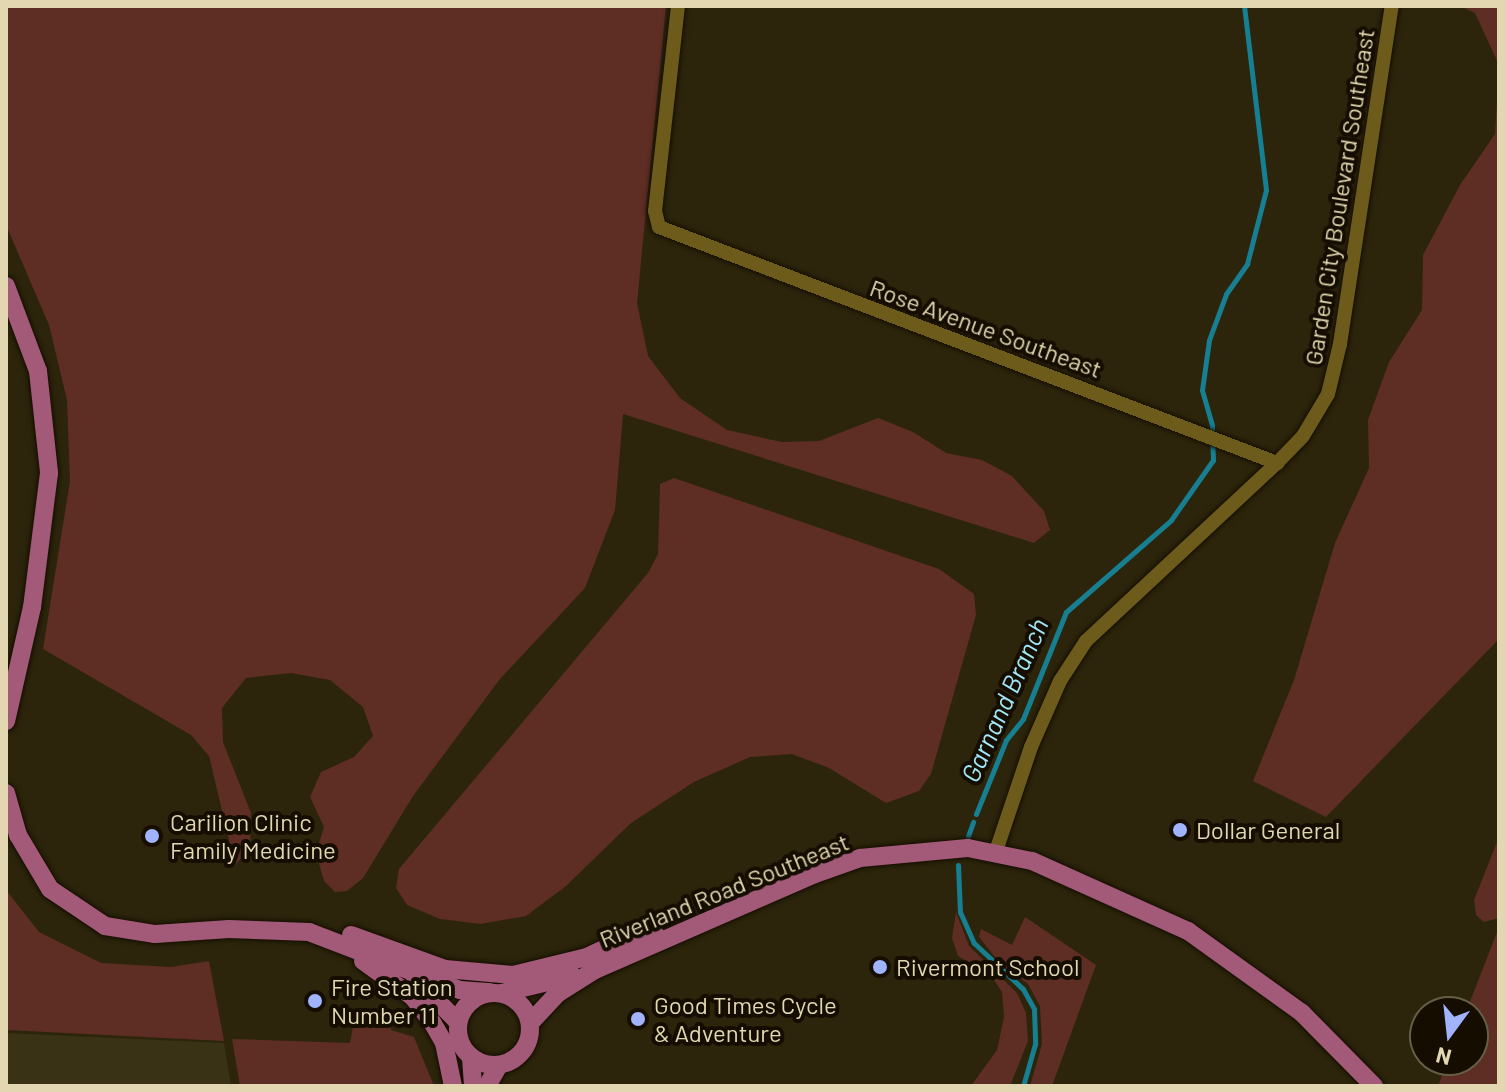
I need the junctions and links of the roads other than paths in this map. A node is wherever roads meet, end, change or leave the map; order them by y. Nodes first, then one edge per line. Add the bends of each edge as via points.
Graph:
1 (678, 6) edge
2 (1392, 6) edge
3 (6, 286) edge
4 (1277, 463) junction
5 (6, 721) edge
6 (6, 793) edge
7 (996, 851) junction
8 (309, 932) junction
9 (675, 932) junction
10 (334, 941) junction
11 (406, 970) junction
12 (595, 970) junction
13 (496, 992) junction
14 (457, 1021) junction
15 (530, 1023) junction
16 (471, 1057) junction
17 (499, 1065) junction
18 (453, 1086) edge
19 (473, 1086) edge
20 (487, 1086) edge
21 (1374, 1086) edge

1 - 4 street, Rose Avenue Southeast via 655,211 659,227
2 - 4 street, Garden City Boulevard Southeast via 1336,370 1317,416
3 - 5 main road via 38,371 49,473 32,607
4 - 7 street, Garden City Boulevard Southeast via 1086,641 1060,681 1031,747
6 - 8 main road, Riverland Road Southeast via 36,870 85,917 127,932 155,934 229,929
7 - 9 main road, Riverland Road Southeast via 937,849 860,858
7 - 21 main road, Riverland Road Southeast via 1148,910 1201,939 1302,1013
8 - 9 main road via 345,933 445,969 513,975 587,957 627,938
8 - 10 main road, Riverland Road Southeast
9 - 12 main road, Riverland Road Southeast
10 - 11 main road, Riverland Road Southeast
10 - 18 main road via 413,997 444,1043
11 - 13 main road, Riverland Road Southeast via 460,990
11 - 14 main road, Riverland Road Southeast
12 - 13 main road, Riverland Road Southeast
12 - 15 main road, Riverland Road Southeast via 557,994
13 - 14 main road via 475,997
13 - 15 main road via 521,1004
14 - 16 main road via 458,1038
15 - 17 main road via 521,1053
16 - 17 main road
16 - 19 main road
17 - 20 main road

